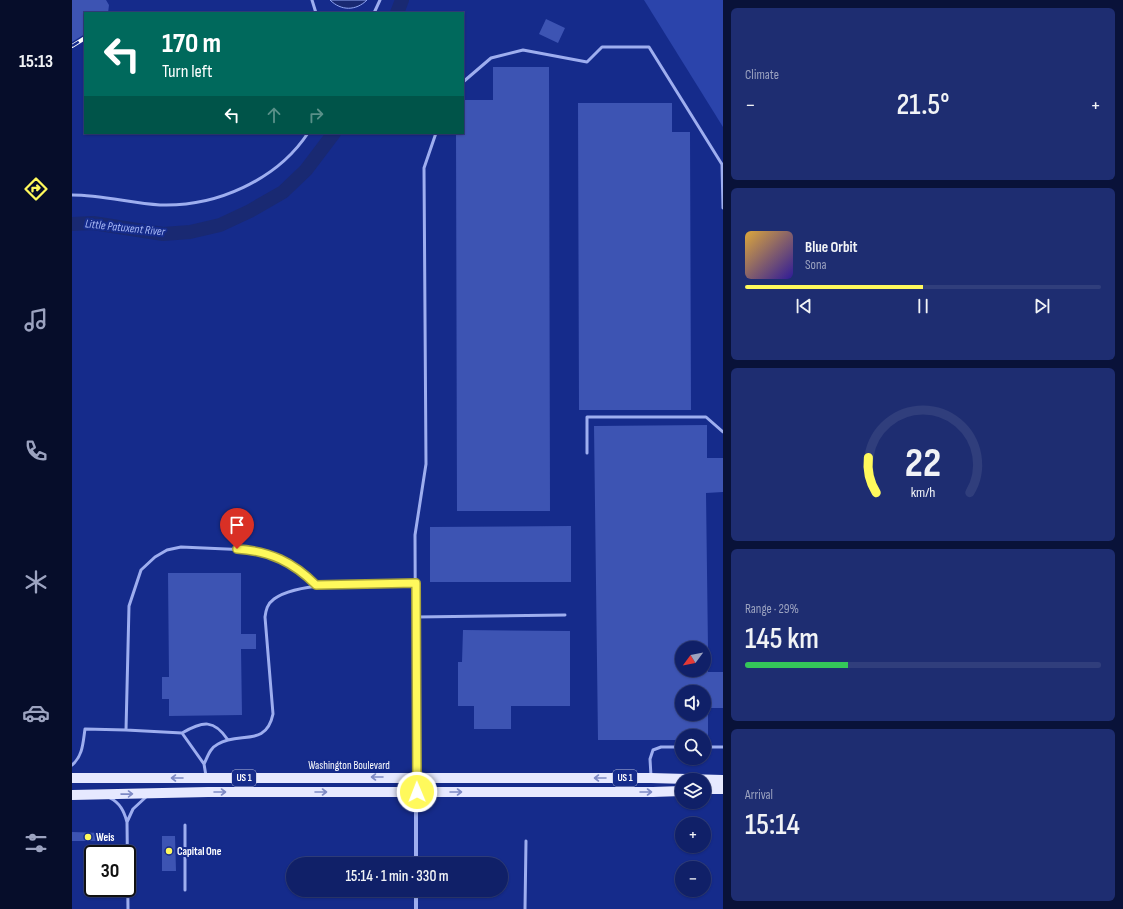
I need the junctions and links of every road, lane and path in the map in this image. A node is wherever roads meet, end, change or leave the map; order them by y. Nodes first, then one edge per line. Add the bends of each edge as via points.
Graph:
1 (312, 0) edge
2 (380, 0) edge
3 (316, 12) edge
4 (374, 12) edge
5 (464, 81) edge
6 (307, 134) edge
7 (436, 134) edge
8 (722, 165) edge
9 (72, 195) edge
10 (723, 208) edge
11 (723, 432) edge
12 (587, 453) dead end
13 (416, 583) junction
14 (316, 585) junction
15 (565, 615) dead end
16 (416, 617) junction
17 (126, 730) junction
18 (182, 733) junction
19 (228, 740) junction
20 (675, 747) edge
21 (711, 747) edge
22 (723, 747) edge
23 (204, 764) junction
24 (72, 765) edge
25 (416, 777) junction
26 (72, 778) edge
27 (206, 778) junction
28 (651, 778) junction
29 (723, 780) edge
30 (723, 788) edge
31 (711, 789) edge
32 (675, 790) edge
33 (417, 792) junction
34 (153, 793) junction
35 (72, 794) edge
36 (101, 794) junction
37 (127, 822) junction
38 (185, 825) dead end
39 (526, 841) dead end
40 (416, 857) edge
41 (185, 890) dead end
42 (416, 897) edge
43 (128, 909) edge
44 (416, 909) edge
45 (526, 909) edge

1 - 3 lane
2 - 4 lane
5 - 8 lane via 492,58 523,50 587,62 602,46 649,47
6 - 9 lane via 294,151 262,178 224,196 159,205
7 - 13 lane via 424,168 426,464 415,535
8 - 10 lane
11 - 12 lane via 706,417 586,417
13 - 14 lane
13 - 16 lane
14 - 17 lane via 288,562 249,550 181,547 167,550 155,557 141,570 129,606
14 - 19 lane via 285,593 274,599 267,607 272,722 267,730 259,735
15 - 16 lane
16 - 25 lane
17 - 18 lane
17 - 24 lane via 85,729 80,756
18 - 19 lane via 196,725 214,725
18 - 23 lane
19 - 23 lane via 216,744 210,750
20 - 28 lane via 653,750 650,759
21 - 22 lane
23 - 27 lane
25 -> 27 main road, Washington Boulevard / US 1
28 -> 25 main road, Washington Boulevard / US 1
25 - 33 street
27 -> 26 main road, Washington Boulevard / US 1
28 - 29 main road, Washington Boulevard / US 1
30 - 31 main road
33 -> 32 main road, US 1
34 -> 33 main road, US 1
33 - 40 street
36 -> 34 main road, US 1
34 - 37 lane via 135,806
35 - 36 main road, US 1
36 - 37 lane via 119,805
37 - 43 lane
38 - 41 lane
39 - 45 lane
42 - 44 street

